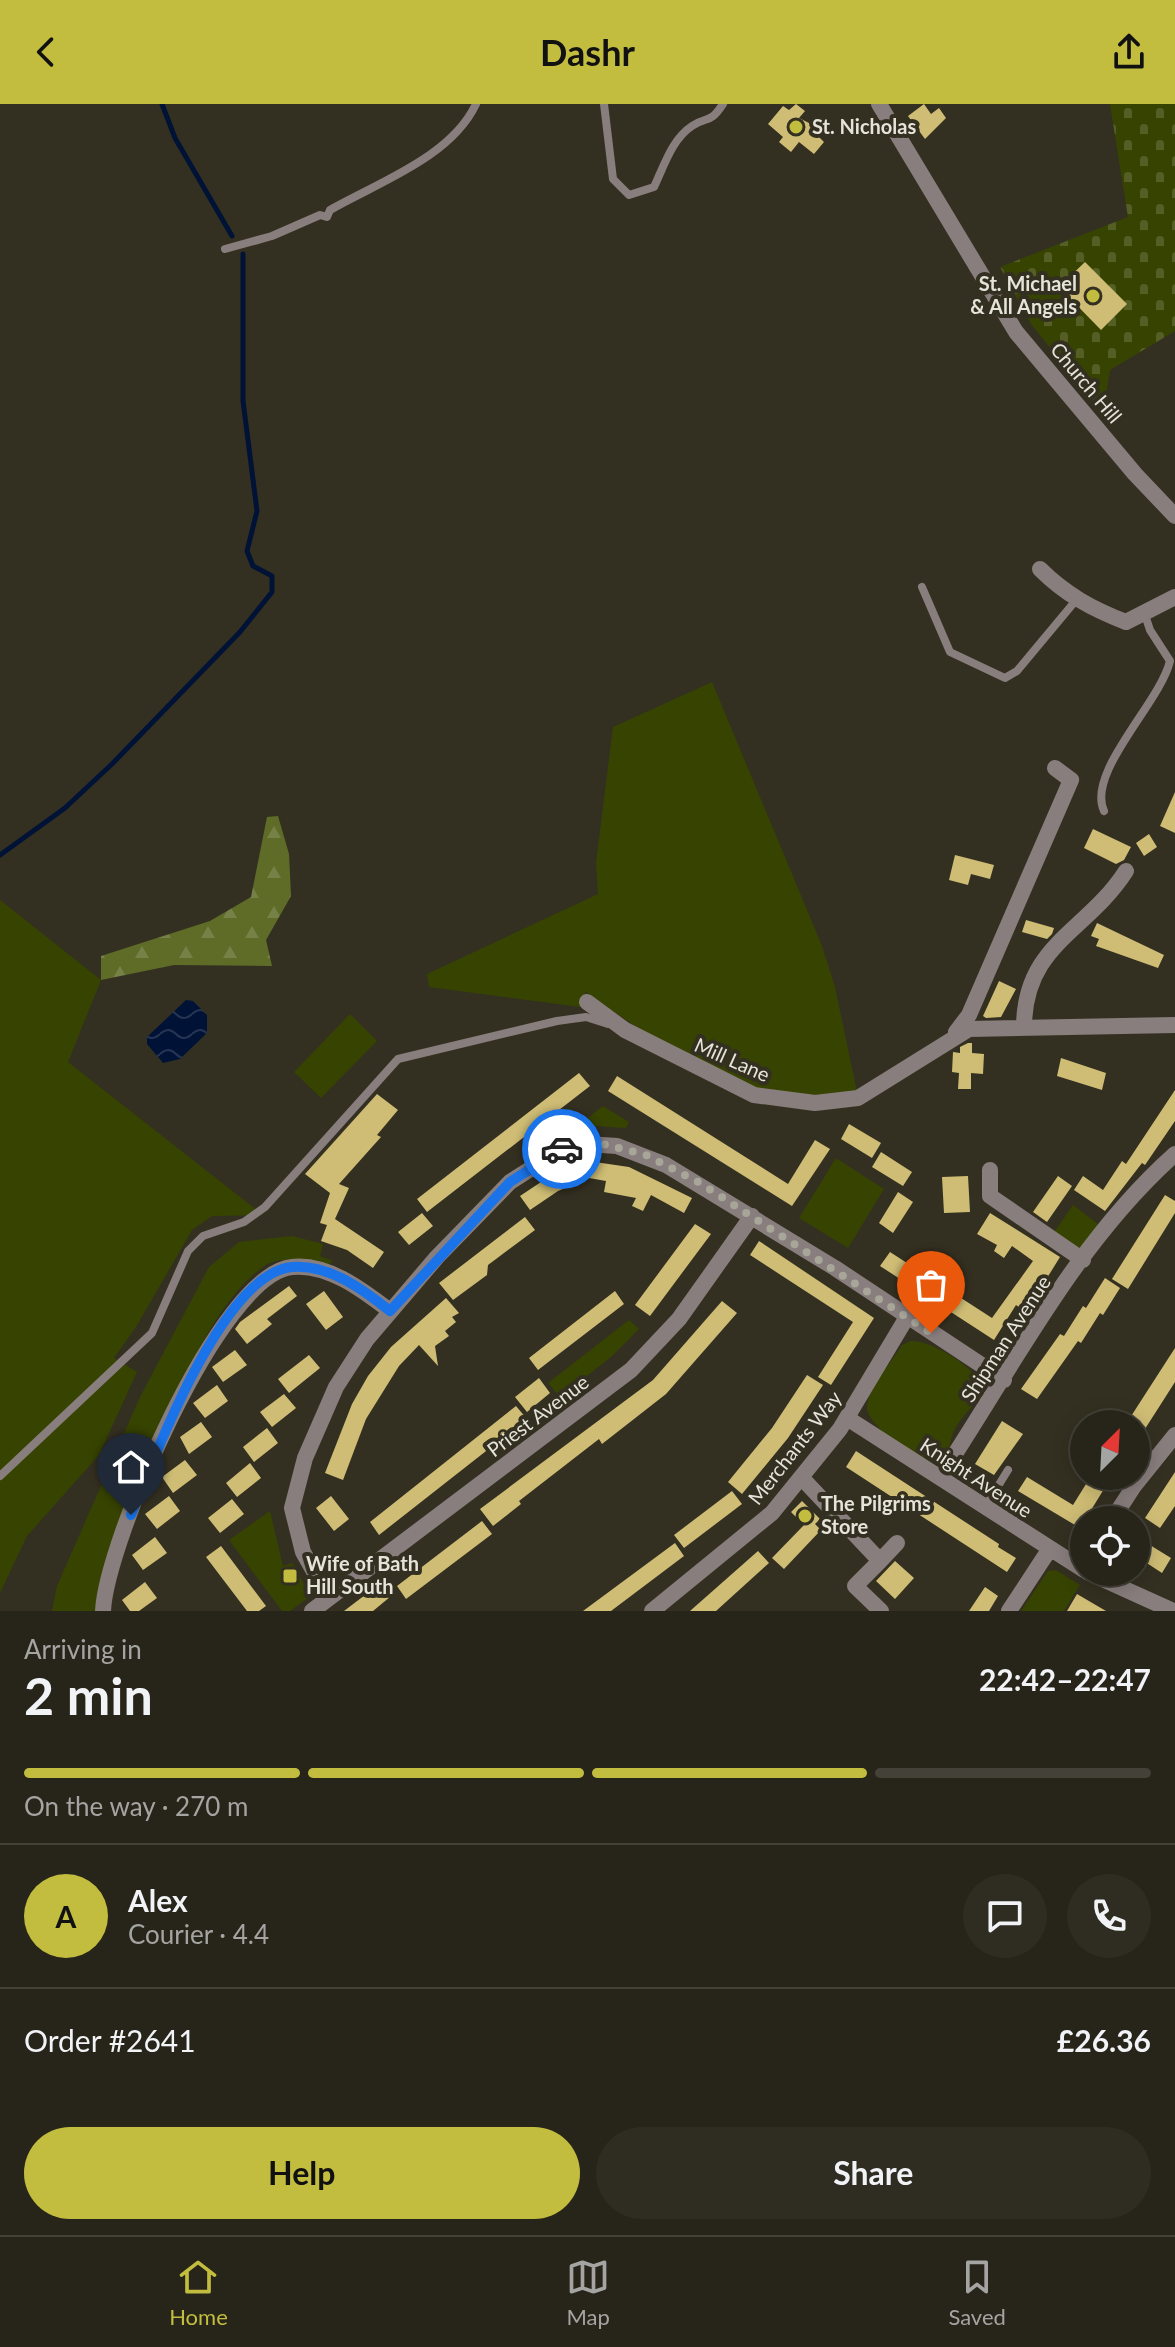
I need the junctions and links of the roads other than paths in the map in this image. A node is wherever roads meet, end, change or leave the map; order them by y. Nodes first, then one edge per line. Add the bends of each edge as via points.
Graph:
1 (476, 104) edge
2 (604, 104) edge
3 (723, 104) edge
4 (879, 104) edge
5 (225, 249) dead end
6 (1175, 516) edge
7 (1040, 569) dead end
8 (922, 587) dead end
9 (1175, 597) edge
10 (1077, 599) junction
11 (1145, 615) junction
12 (1055, 768) dead end
13 (1104, 811) dead end
14 (1126, 871) dead end
15 (587, 1002) dead end
16 (1175, 1025) edge
17 (1024, 1028) junction
18 (625, 1030) junction
19 (953, 1037) junction
20 (1175, 1154) edge
21 (990, 1170) dead end
22 (752, 1216) junction
23 (1083, 1260) junction
24 (390, 1311) junction
25 (907, 1317) junction
26 (1004, 1380) junction
27 (847, 1418) junction
28 (1175, 1435) edge
29 (1008, 1470) dead end
30 (0, 1476) edge
31 (801, 1477) junction
32 (940, 1477) junction
33 (1121, 1506) edge
34 (985, 1507) junction
35 (897, 1543) dead end
36 (1049, 1550) junction
37 (880, 1561) junction
38 (1070, 1561) edge
39 (1120, 1586) edge
40 (329, 1598) junction
41 (103, 1611) edge
42 (312, 1611) edge
43 (652, 1611) edge
44 (881, 1611) edge
45 (1009, 1611) edge
46 (1173, 1611) edge

1 - 5 lane via 467,123 444,147 330,210 327,217 320,215
2 - 3 lane via 613,179 629,195 654,187 674,144 693,125 712,120
4 - 6 street, Church Hill via 1016,332
7 - 10 street
8 - 10 lane via 950,652 1005,678 1017,671
9 - 11 street
10 - 11 street via 1126,622
11 - 13 lane via 1170,661 1166,679 1127,734 1099,789
12 - 19 street, Mill Lane via 1071,780 969,1015
14 - 17 street via 1110,896 1035,969
15 - 18 street, Mill Lane
16 - 17 street, Mill Lane
17 - 19 street, Mill Lane via 969,1029
18 - 19 street, Mill Lane via 754,1095 815,1103 858,1098
18 - 30 lane via 586,1017 398,1059 265,1207 244,1222 203,1236 188,1251 152,1333
20 - 23 street, Shipman Avenue via 1146,1181
21 - 23 street via 990,1196
22 - 24 street via 646,1155 603,1144 572,1146 543,1158 510,1182
22 - 25 street
22 - 40 street, Priest Avenue via 679,1319 631,1370
23 - 26 street, Shipman Avenue via 1041,1315
24 - 40 street via 336,1387 294,1495 296,1532
24 - 41 street via 339,1277 304,1267 279,1270 243,1299 204,1350 165,1434 116,1556
25 - 26 street
25 - 27 street, Merchants Way
26 - 32 street, Shipman Avenue
27 - 31 street, Merchants Way
27 - 32 street, Knight Avenue
28 - 33 street
29 - 34 lane
31 - 37 street
31 - 43 street, Merchants Way via 738,1544
32 - 34 street, Knight Avenue
34 - 36 street, Knight Avenue
35 - 37 street
36 - 38 street, Knight Avenue
36 - 45 street
37 - 44 street via 855,1586
39 - 46 street, Knight Avenue
40 - 42 street, Priest Avenue

